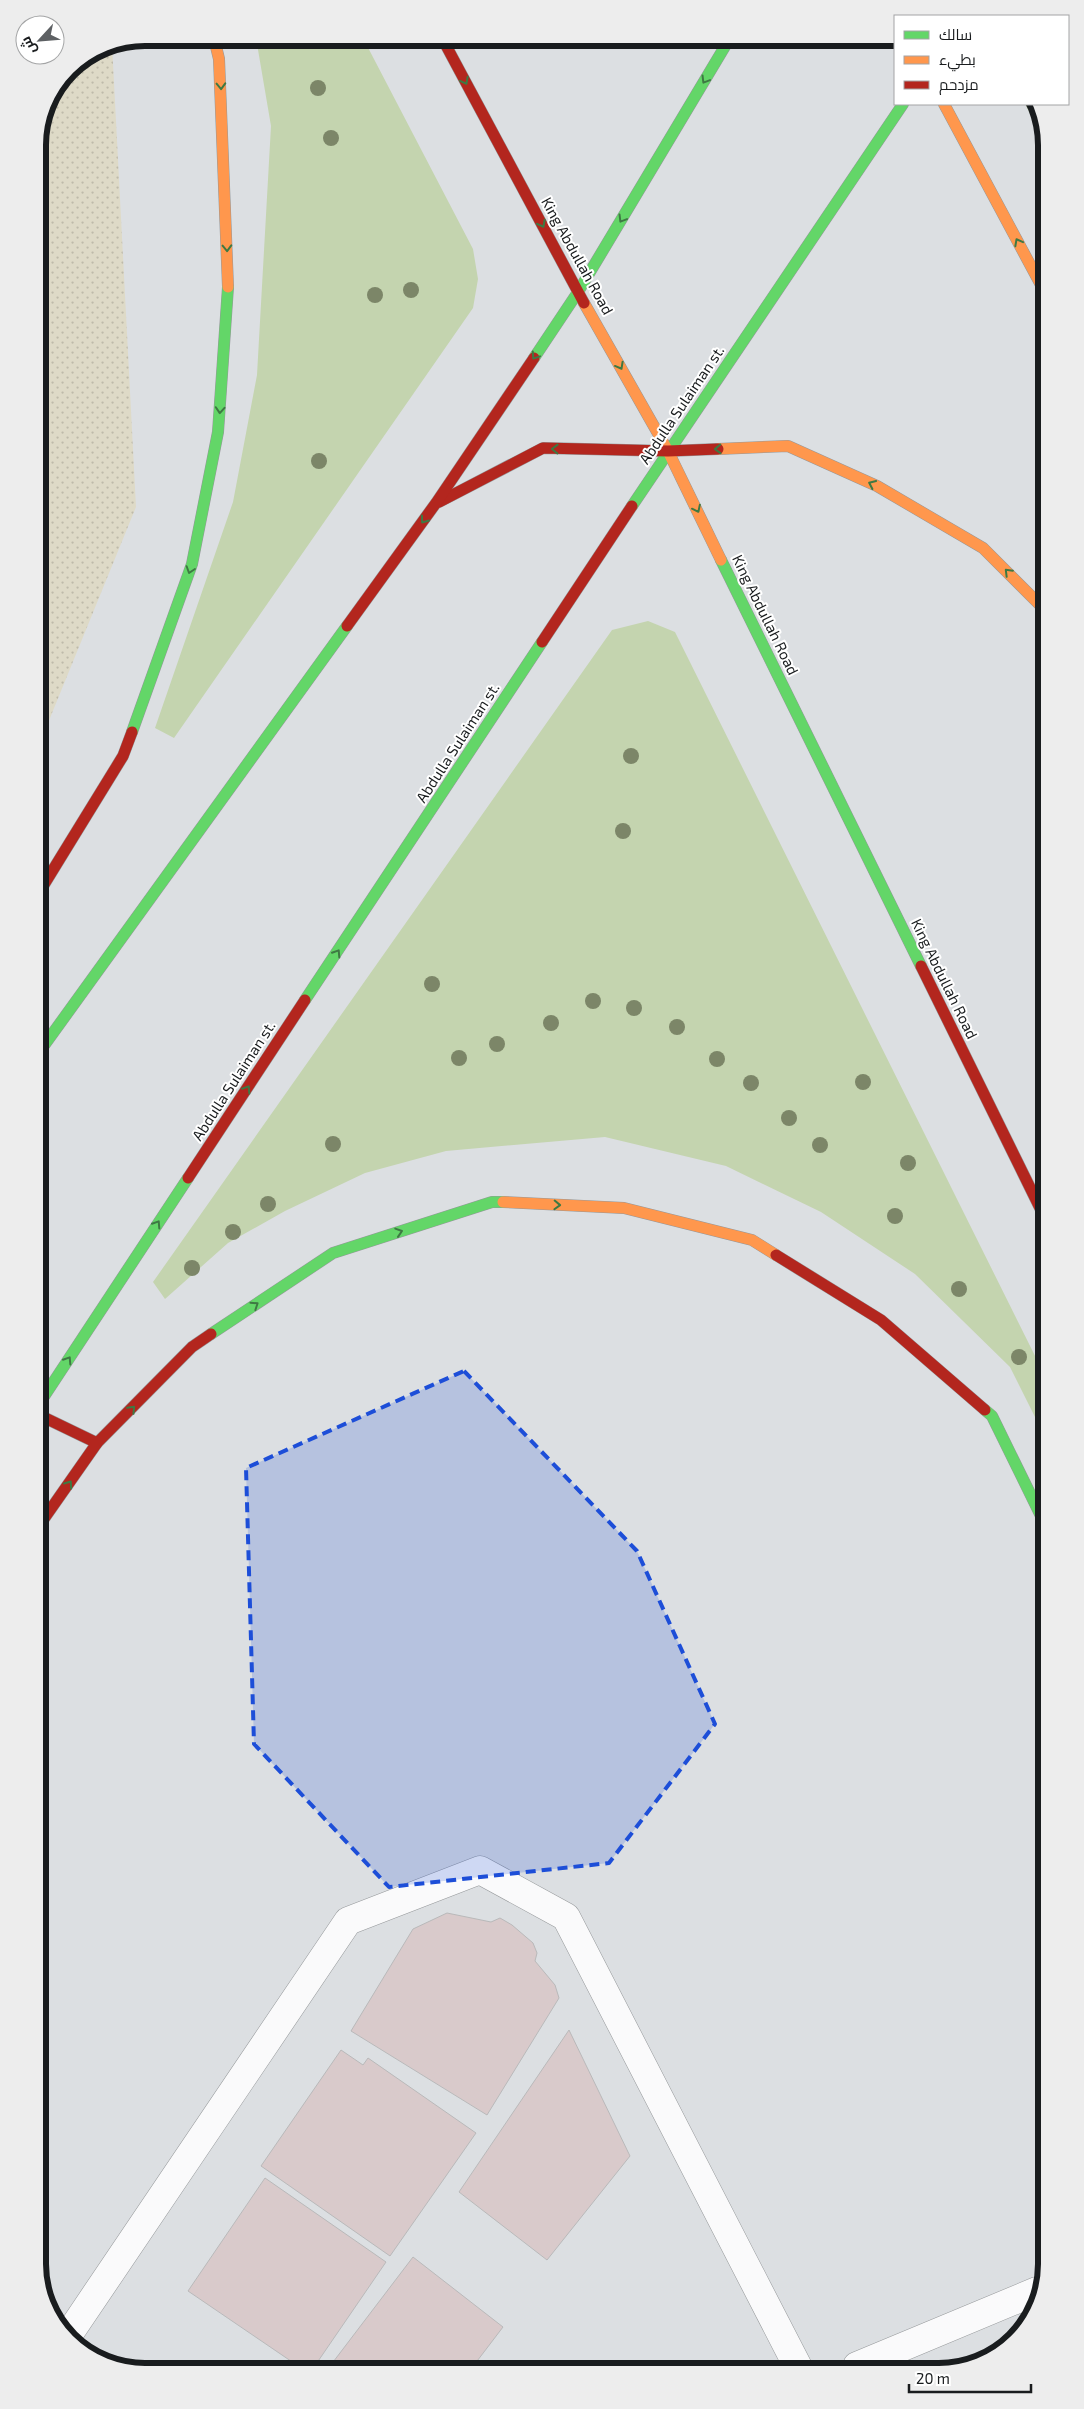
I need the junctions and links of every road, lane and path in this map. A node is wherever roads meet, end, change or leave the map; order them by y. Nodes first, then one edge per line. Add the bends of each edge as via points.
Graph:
1 (216, 46) edge
2 (446, 46) edge
3 (725, 46) edge
4 (902, 105) edge
5 (945, 105) edge
6 (1038, 278) edge
7 (578, 292) junction
8 (668, 452) junction
9 (436, 503) junction
10 (1038, 603) edge
11 (46, 881) edge
12 (46, 1044) edge
13 (1038, 1204) edge
14 (46, 1393) edge
15 (46, 1418) edge
16 (97, 1444) junction
17 (1038, 1507) edge
18 (46, 1517) edge
19 (1033, 2293) edge
20 (72, 2330) edge
21 (796, 2363) edge
22 (864, 2363) edge

1 -> 11 main road via 228,285 218,432 192,564 123,756
2 -> 7 main road, King Abdullah Road
3 -> 7 main road
4 - 8 main road, Abdulla Sulaiman st.
6 -> 5 main road
7 -> 8 main road, King Abdullah Road
7 -> 9 main road
8 -> 9 main road via 543,448
10 -> 8 main road via 983,548 877,486 788,446
8 -> 13 main road, King Abdullah Road
14 -> 8 main road, Abdulla Sulaiman st.
9 -> 12 main road
15 - 16 main road
16 -> 17 main road via 192,1347 334,1253 492,1202 624,1208 752,1240 881,1320 992,1416
18 -> 16 main road
19 - 22 street
20 - 21 street via 348,1921 480,1870 566,1917

